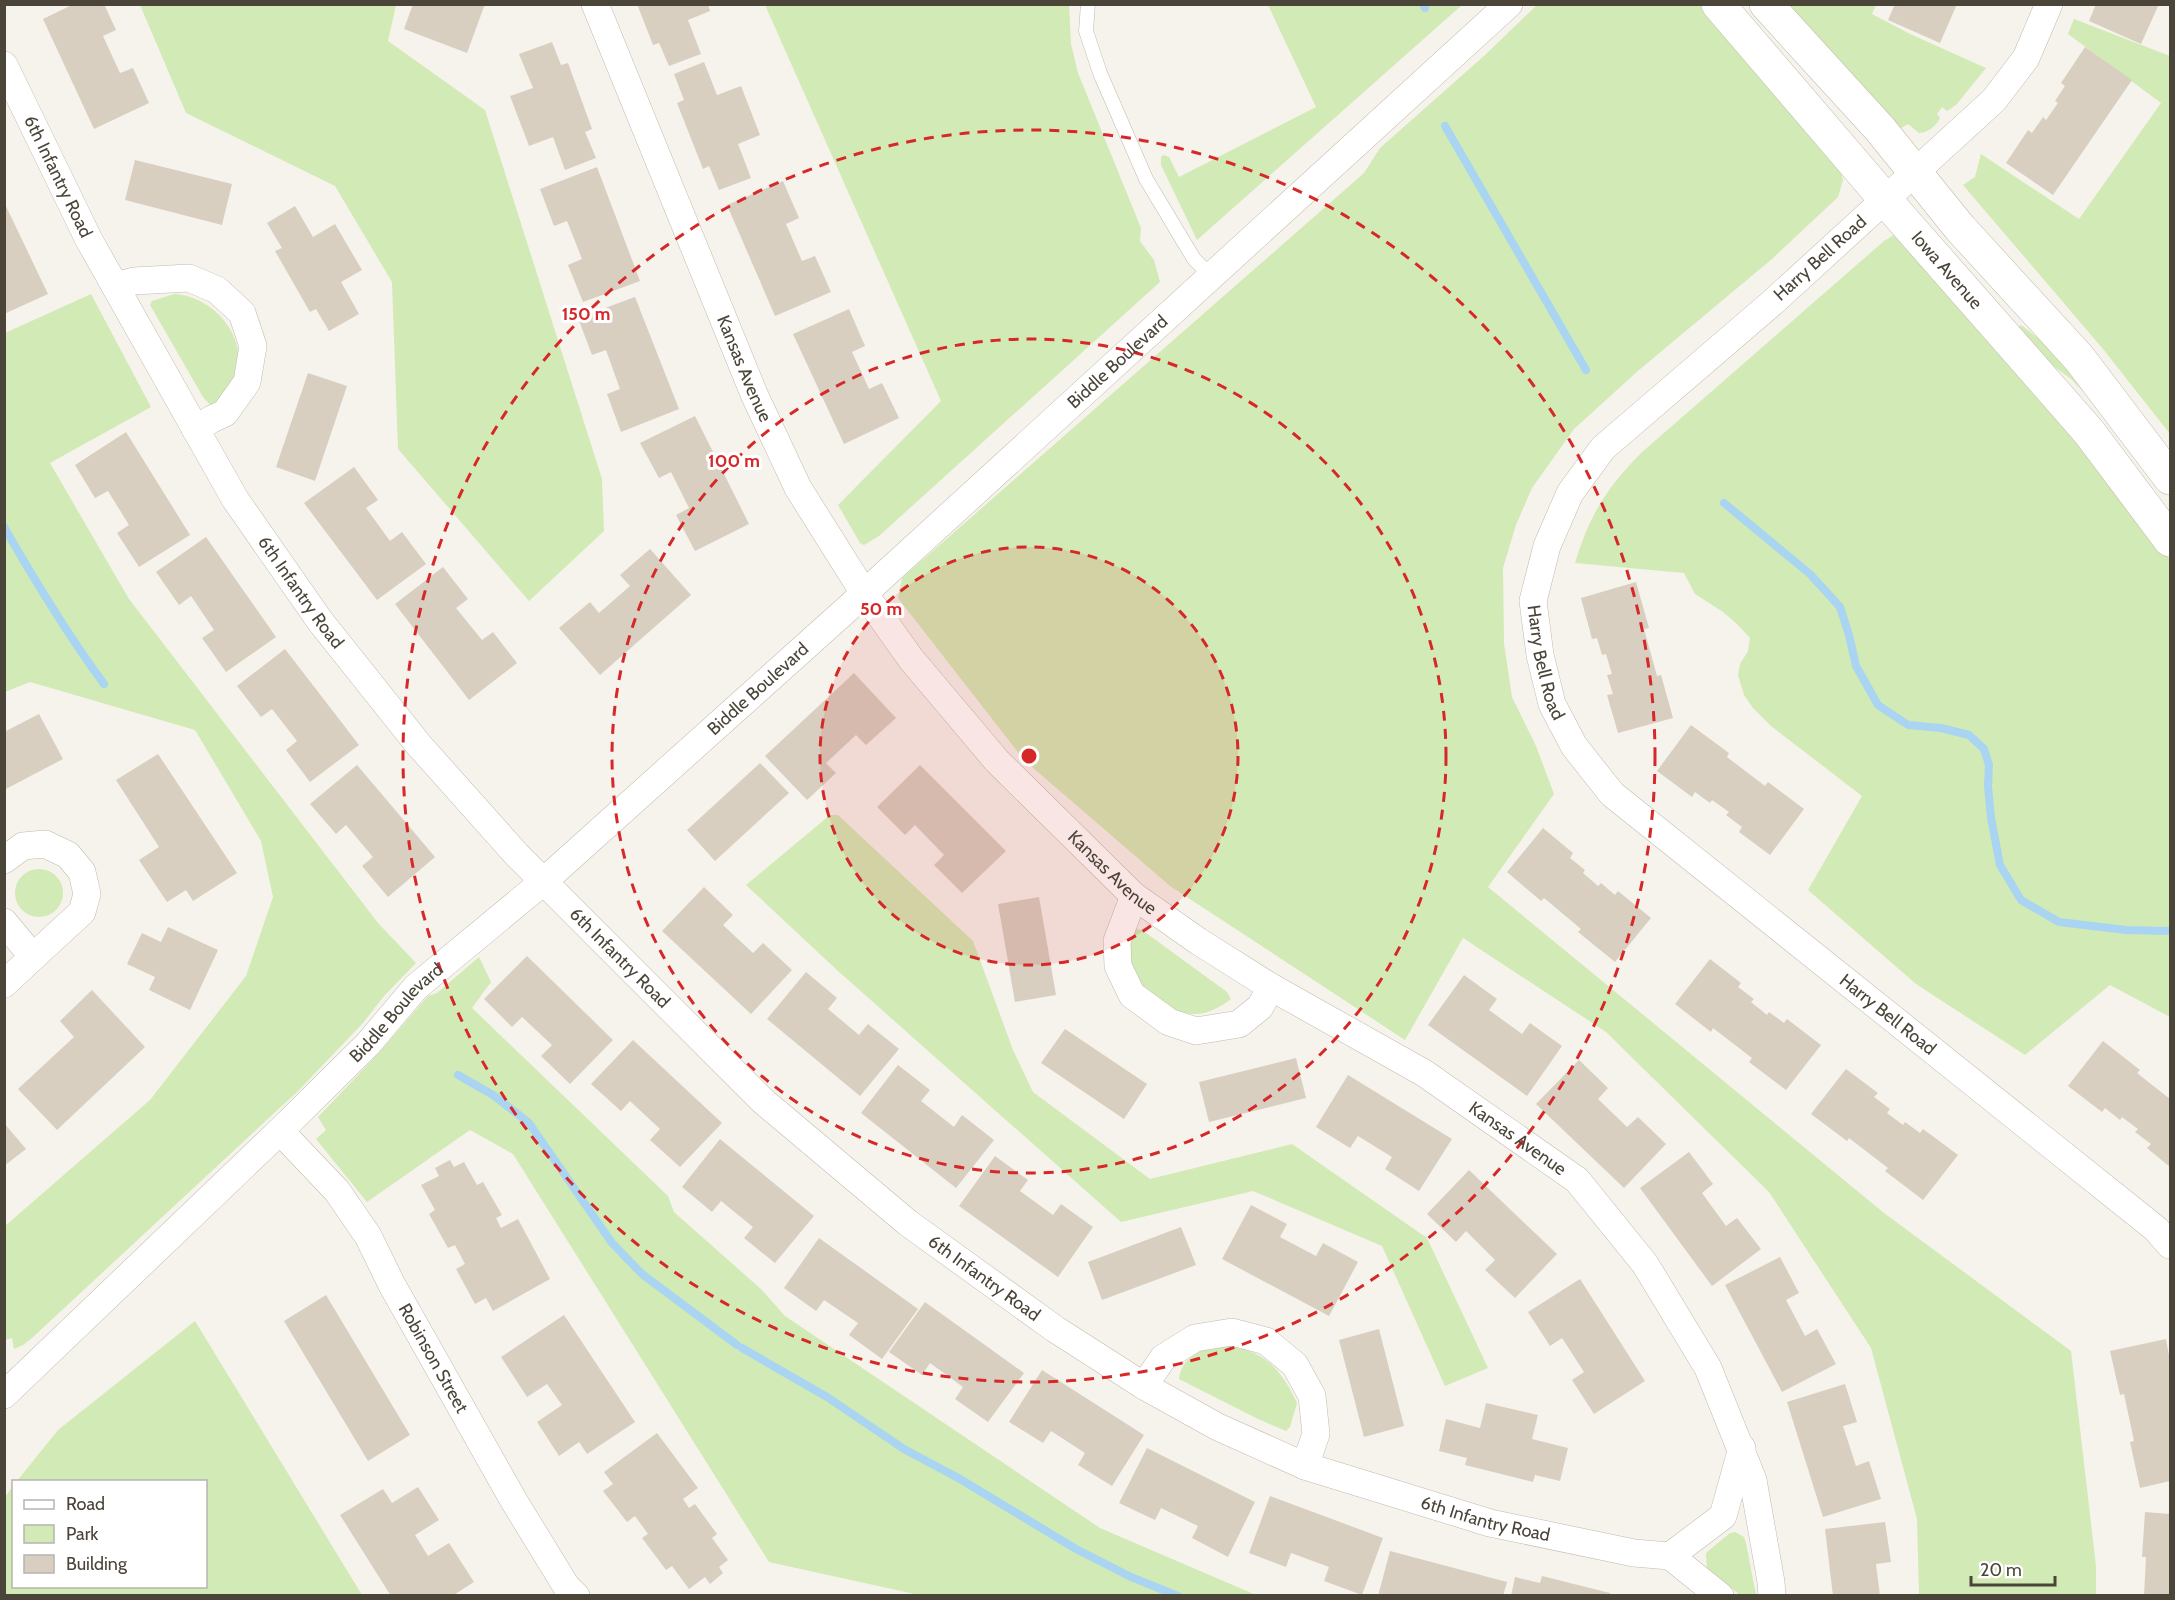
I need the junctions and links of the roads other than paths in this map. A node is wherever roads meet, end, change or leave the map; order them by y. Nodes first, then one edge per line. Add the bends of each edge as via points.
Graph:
1 (595, 4) edge
2 (1088, 4) edge
3 (1509, 4) edge
4 (1718, 4) edge
5 (1766, 4) edge
6 (2049, 4) edge
7 (4, 65) edge
8 (1915, 172) junction
9 (1885, 199) junction
10 (1212, 277) junction
11 (114, 286) junction
12 (195, 429) junction
13 (2170, 478) edge
14 (2170, 540) edge
15 (864, 594) junction
16 (4, 860) edge
17 (544, 881) junction
18 (1134, 896) junction
19 (4, 921) edge
20 (33, 957) junction
21 (4, 984) edge
22 (1271, 987) junction
23 (280, 1131) junction
24 (2170, 1245) edge
25 (9, 1385) edge
26 (1144, 1386) junction
27 (1742, 1448) junction
28 (1305, 1466) junction
29 (1670, 1556) junction
30 (576, 1596) edge
31 (1720, 1596) edge
32 (1772, 1596) edge

1 - 15 street, Kansas Avenue via 754,394 798,488
2 - 10 lane via 1086,31 1146,179 1194,259
3 - 10 street, Biddle Boulevard
4 - 9 street, Iowa Avenue
5 - 8 street, Iowa Avenue
6 - 8 street, Harry Bell Road via 2026,58 1994,100
7 - 11 street, 6th Infantry Road
8 - 9 street, Harry Bell Road
8 - 13 street, Iowa Avenue via 1960,228 2079,358
9 - 14 street, Iowa Avenue via 2089,432
9 - 24 street, Harry Bell Road via 1773,302 1603,448 1570,493 1547,546 1533,601 1552,704 1574,746 1612,794 2156,1229
10 - 15 street, Biddle Boulevard
11 - 12 street, 6th Infantry Road
11 - 12 street via 189,278 217,290 242,313 253,346 247,382 225,413
12 - 17 street, 6th Infantry Road via 235,499 320,621 418,744
15 - 17 street, Biddle Boulevard
15 - 18 street, Kansas Avenue via 911,659 997,761
16 - 20 street via 23,846 45,844 68,855 82,872 87,894 82,912
17 - 23 street, Biddle Boulevard via 416,987 368,1044
17 - 26 street, 6th Infantry Road via 763,1101 899,1216 1055,1329
18 - 22 street, Kansas Avenue
18 - 22 street via 1117,941 1118,966 1132,994 1169,1022 1196,1031 1239,1024 1260,1007
19 - 20 street
20 - 21 street
22 - 27 street, Kansas Avenue via 1424,1073 1577,1180 1645,1264 1708,1368
23 - 25 street, Biddle Boulevard
23 - 30 street, Robinson Street via 337,1191 368,1236 514,1501
26 - 28 street, 6th Infantry Road via 1218,1427
26 - 28 street via 1163,1358 1195,1338 1232,1332 1266,1341 1295,1365 1312,1396 1316,1434
27 - 29 street via 1723,1516
27 - 32 street, Kansas Avenue via 1753,1480
28 - 29 street, 6th Infantry Road via 1490,1523 1634,1553
29 - 31 street

